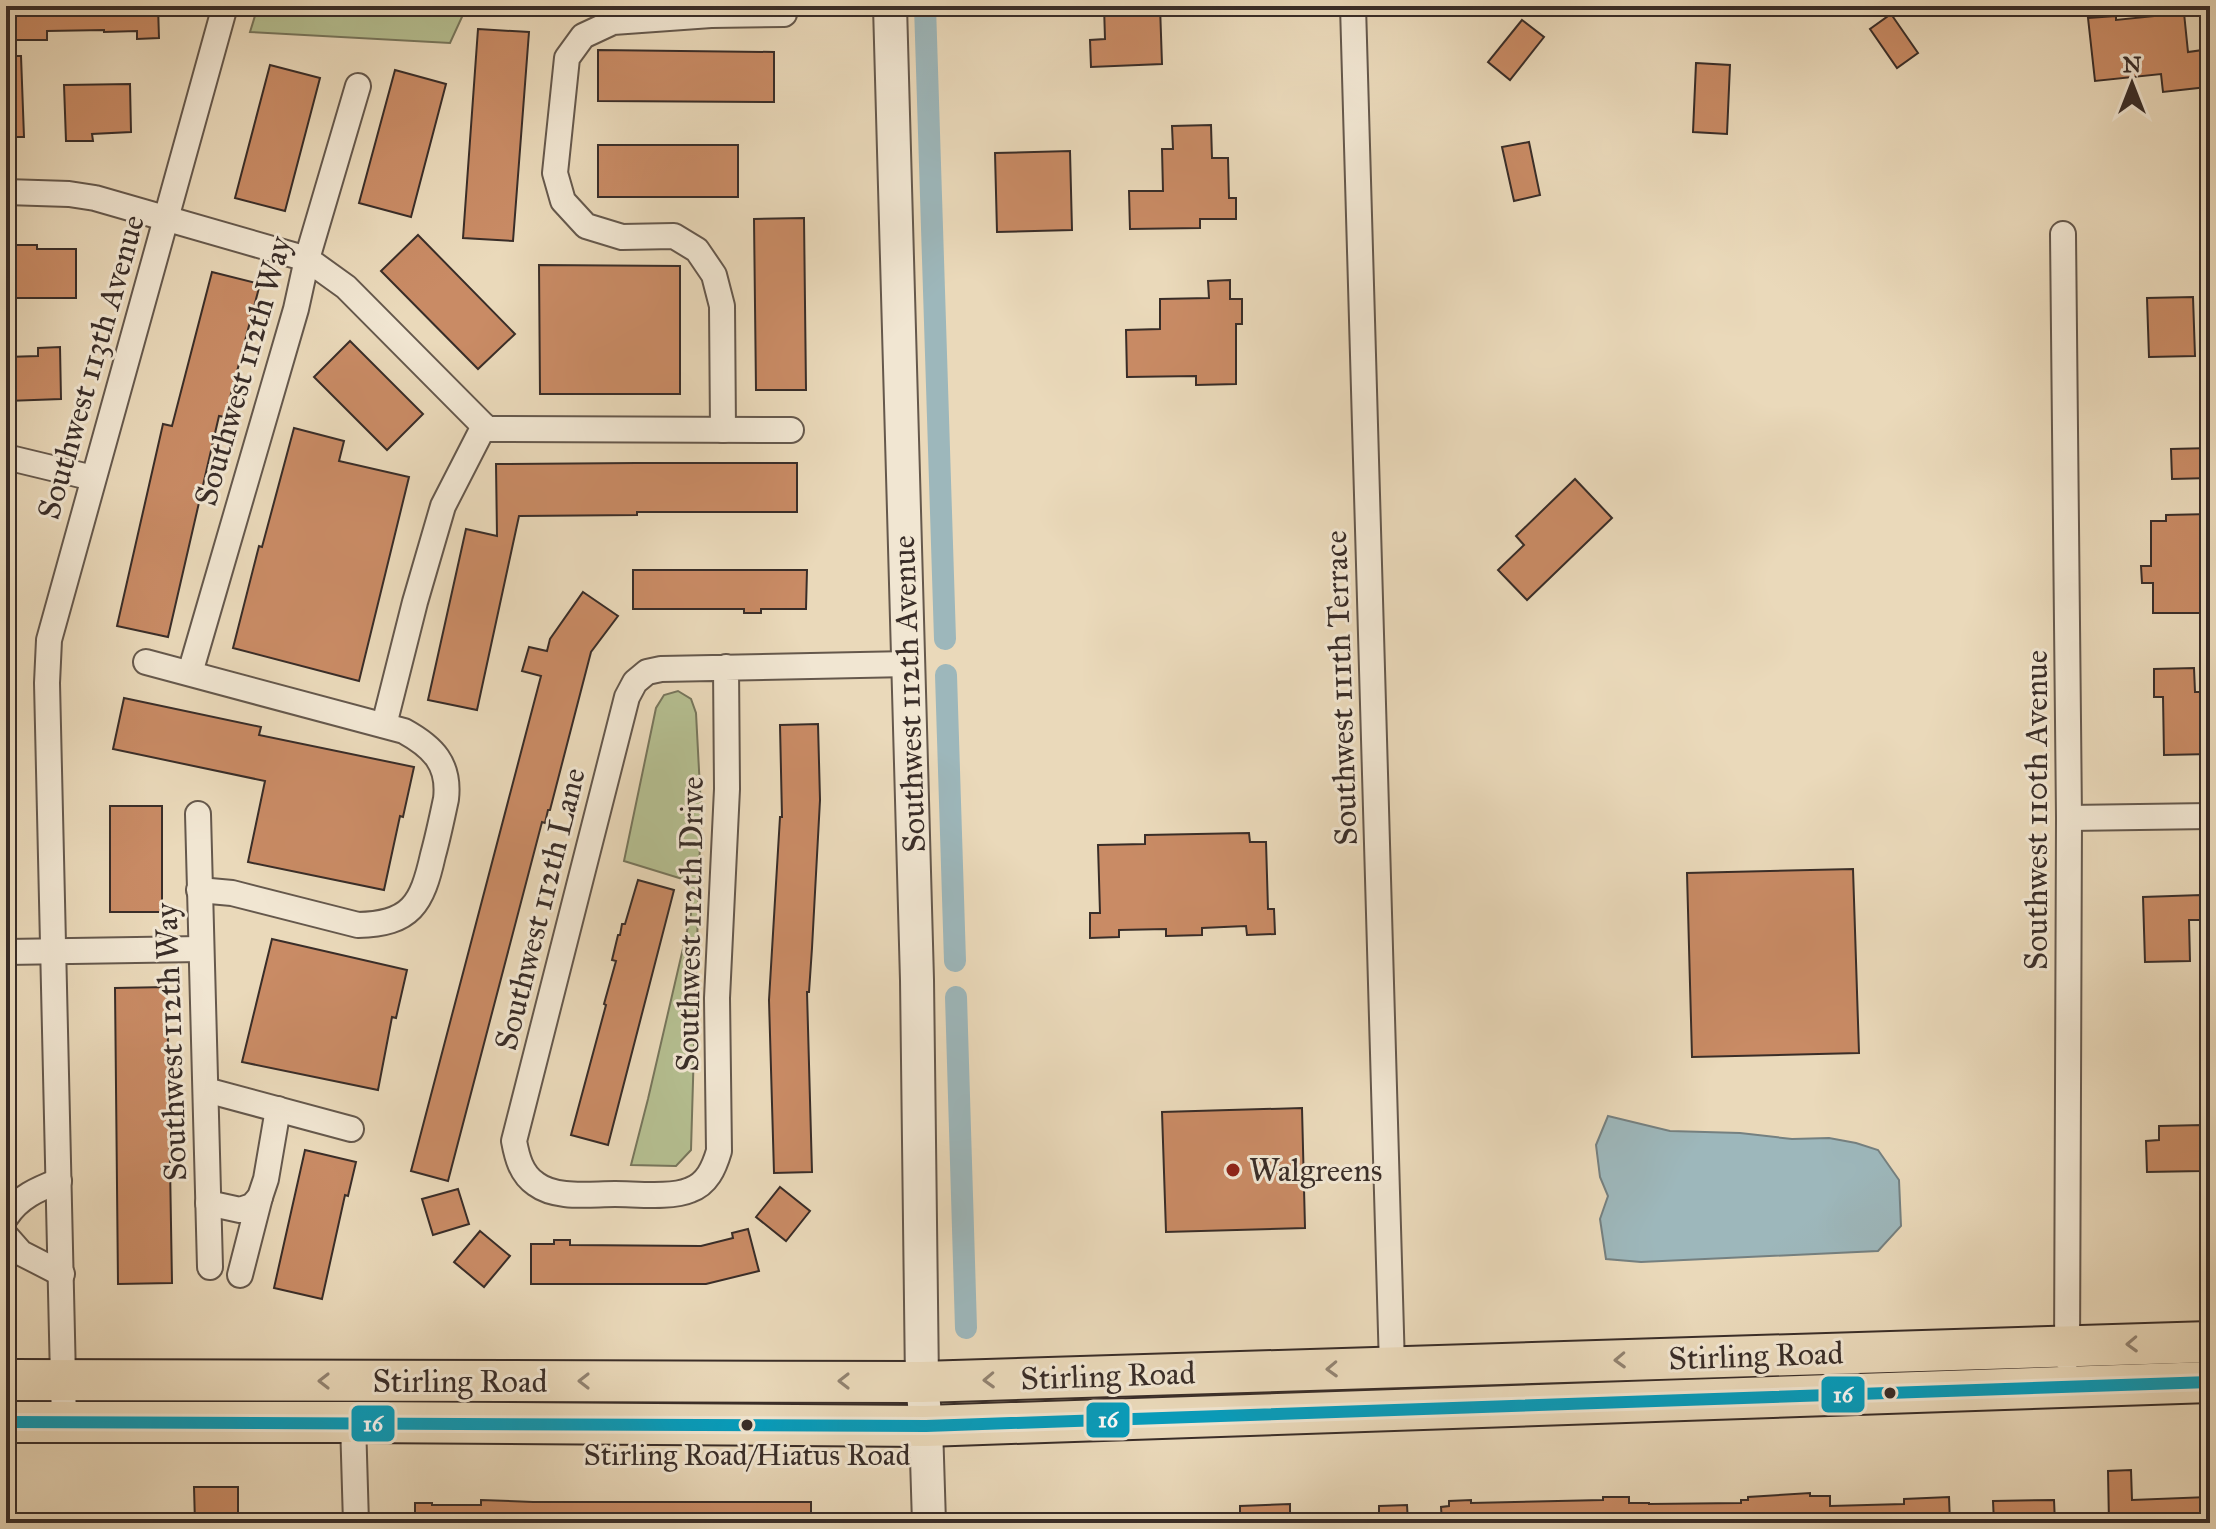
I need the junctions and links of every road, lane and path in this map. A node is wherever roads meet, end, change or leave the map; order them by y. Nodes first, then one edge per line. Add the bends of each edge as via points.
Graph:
1 (225, 6) edge
2 (890, 6) edge
3 (1353, 6) edge
4 (711, 11) edge
5 (784, 14) dead end
6 (358, 86) dead end
7 (6, 192) edge
8 (166, 218) junction
9 (2065, 240) dead end
10 (307, 259) junction
11 (485, 428) junction
12 (723, 430) junction
13 (791, 430) dead end
14 (6, 457) edge
15 (93, 478) junction
16 (146, 662) dead end
17 (909, 664) junction
18 (726, 667) junction
19 (190, 673) junction
20 (384, 725) junction
21 (198, 814) dead end
22 (2210, 816) edge
23 (2069, 818) junction
24 (199, 890) junction
25 (201, 949) junction
26 (6, 952) edge
27 (53, 952) junction
28 (206, 1090) junction
29 (278, 1109) junction
30 (351, 1129) dead end
31 (522, 1168) joint
32 (59, 1181) junction
33 (260, 1197) junction
34 (208, 1203) junction
35 (6, 1217) edge
36 (6, 1236) edge
37 (210, 1267) dead end
38 (62, 1274) junction
39 (240, 1275) dead end
40 (2210, 1342) edge
41 (2067, 1346) junction
42 (1392, 1367) junction
43 (6, 1380) edge
44 (63, 1380) junction
45 (922, 1382) junction
46 (2210, 1382) edge
47 (2068, 1387) junction
48 (6, 1422) edge
49 (64, 1422) junction
50 (353, 1422) junction
51 (926, 1426) junction
52 (356, 1523) edge
53 (929, 1523) edge

1 - 8 street, Southwest 113th Avenue
2 - 17 street, Southwest 112th Avenue
3 - 42 street, Southwest 111th Terrace
4 - 5 street
4 - 12 street via 613,22 583,36 567,58 555,173 563,201 586,226 622,237 674,236 697,250 714,275 722,306
6 - 10 street, Southwest 112th Way
7 - 8 street via 95,198
8 - 10 street
8 - 15 street, Southwest 113th Avenue
9 - 23 street, Southwest 110th Avenue
10 - 11 street via 346,287
10 - 19 street, Southwest 112th Way
11 - 12 street
11 - 20 street via 443,506
12 - 13 street
14 - 15 street
15 - 27 street, Southwest 113th Avenue via 49,640
16 - 19 street
17 - 18 street
17 - 45 street, Southwest 112th Avenue
18 - 31 street, Southwest 112th Lane via 647,672 627,697 517,1127 514,1141
18 - 31 street, Southwest 112th Drive via 715,1164 706,1179 679,1193 565,1194 535,1183
19 - 20 street
20 - 24 street via 431,749 448,786 427,884 407,913 379,924 358,925 232,893
21 - 24 street, Southwest 112th Way
22 - 23 street
23 - 41 street, Southwest 110th Avenue
24 - 25 street, Southwest 112th Way
25 - 27 street
25 - 28 street, Southwest 112th Way
26 - 27 street
27 - 32 street, Southwest 113th Avenue
28 - 29 street
28 - 34 street, Southwest 112th Way
29 - 30 street
29 - 33 street
32 - 35 street via 27,1195
32 - 38 street, Southwest 113th Avenue
33 - 34 street via 240,1210
33 - 39 street
34 - 37 street, Southwest 112th Way
36 - 38 street via 21,1253
38 - 44 street, Southwest 113th Avenue
40 -> 41 main road, Stirling Road
41 -> 42 main road, Stirling Road
41 - 47 street, Southwest 110th Avenue
42 -> 45 main road, Stirling Road
43 - 44 main road, Stirling Road
45 -> 44 main road, Stirling Road
44 - 49 street, Southwest 113th Avenue
45 - 51 street, Southwest 112th Avenue
46 - 47 main road, Stirling Road
47 - 51 main road, Stirling Road
48 - 49 main road, Stirling Road
49 - 50 main road, Stirling Road
50 - 51 main road, Stirling Road
50 - 52 street
51 - 53 street, Southwest 112th Avenue

